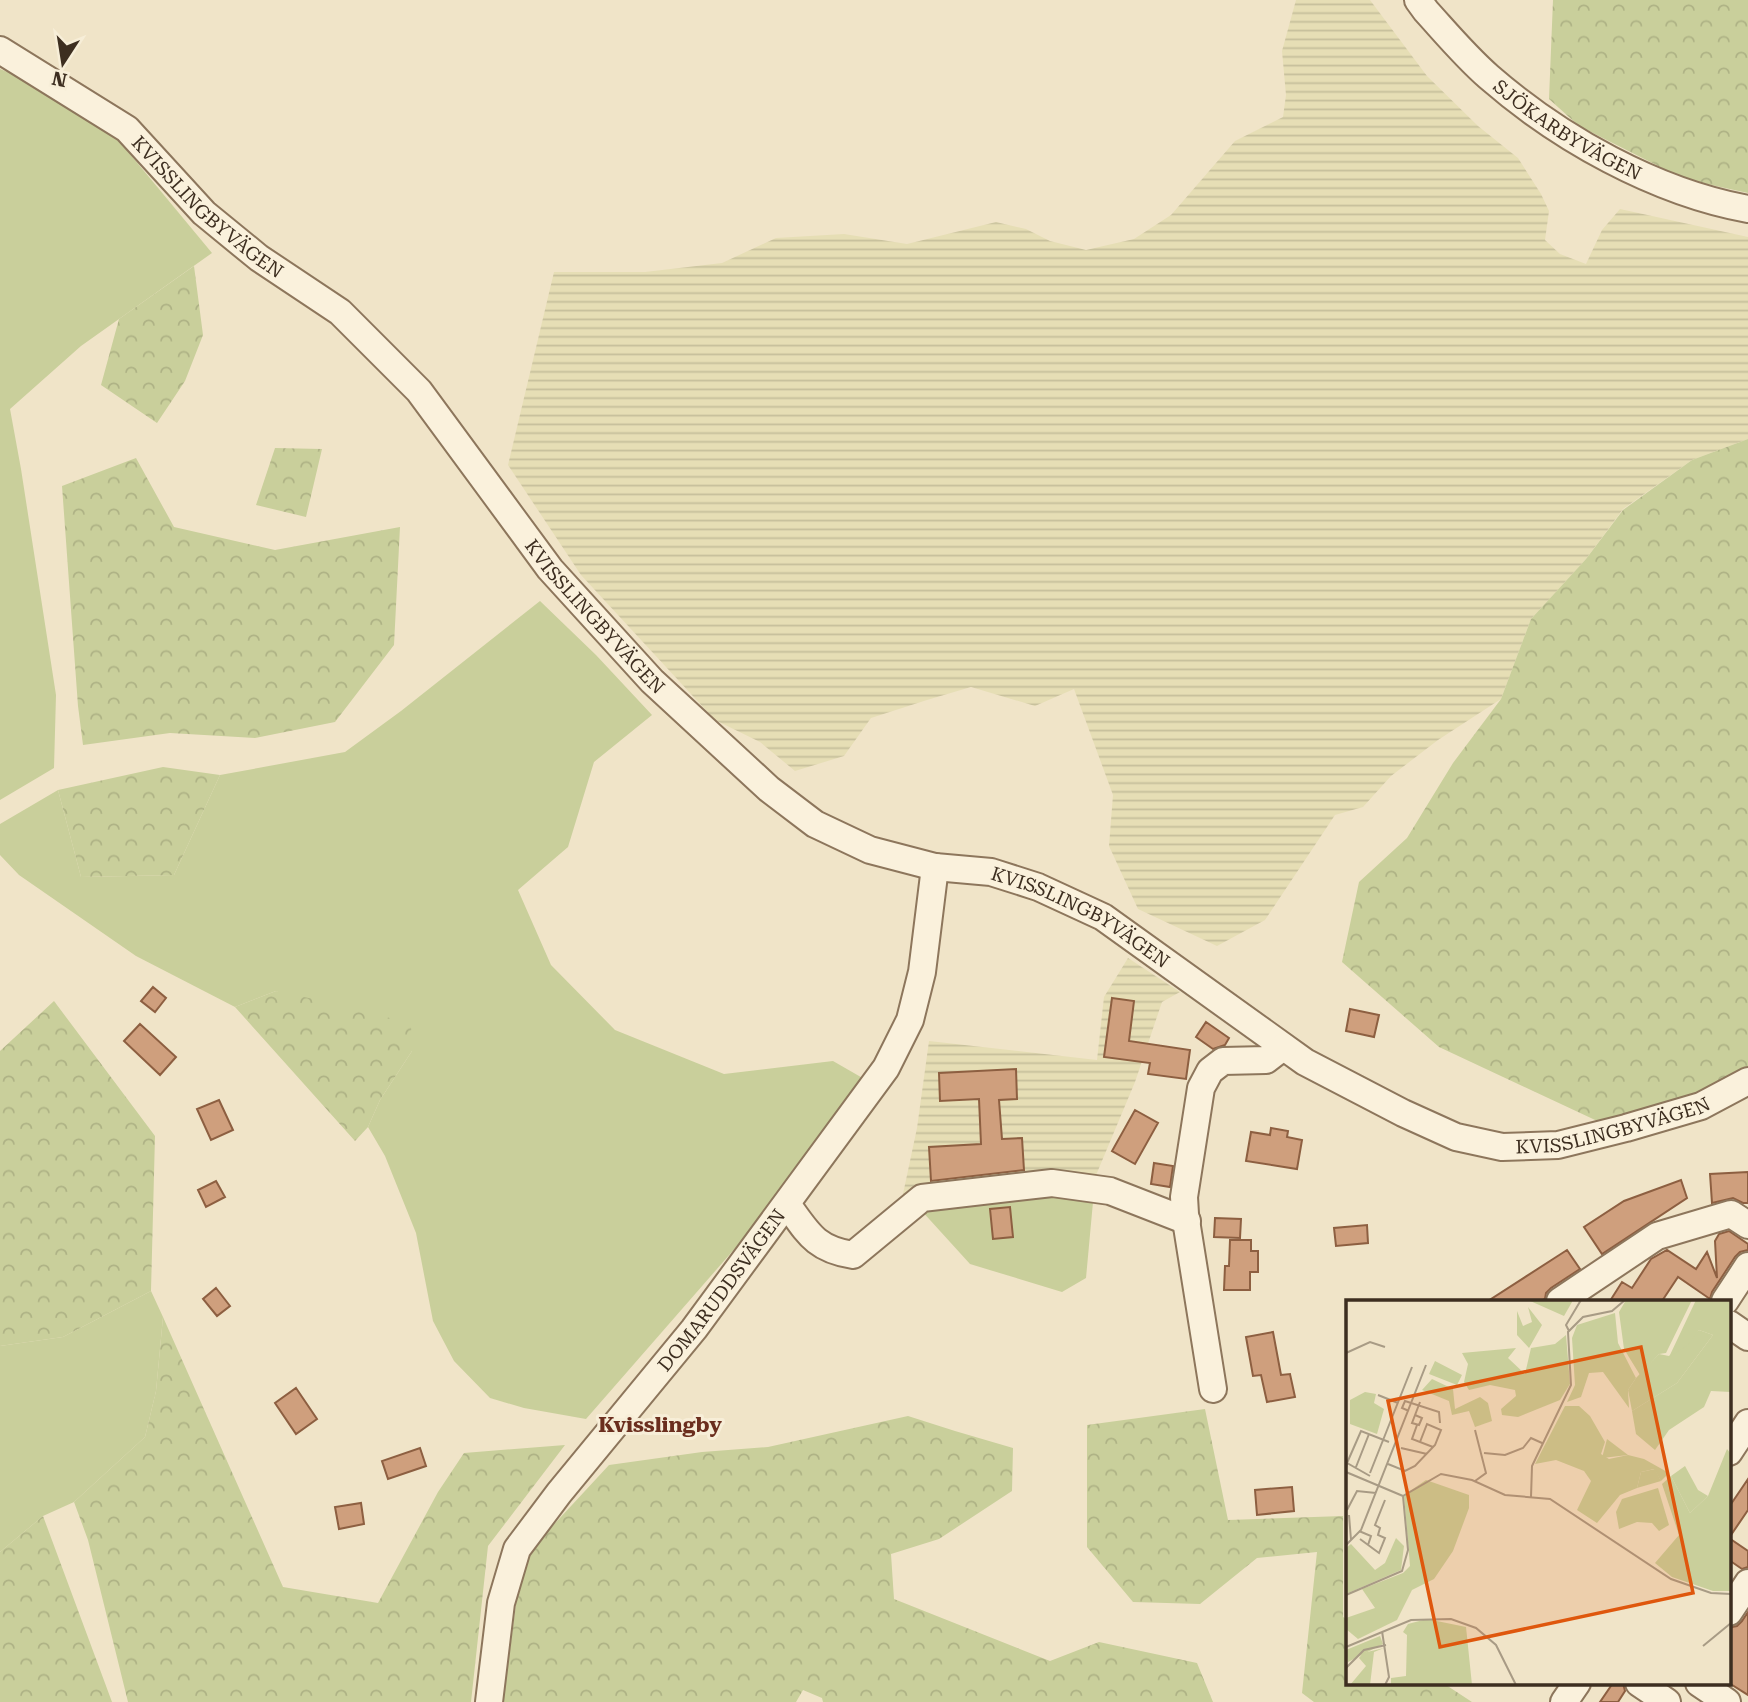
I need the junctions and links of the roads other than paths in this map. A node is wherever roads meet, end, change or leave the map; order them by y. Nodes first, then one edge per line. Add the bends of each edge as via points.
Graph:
1 (1418, 0) edge
2 (0, 50) edge
3 (1748, 209) edge
4 (935, 867) junction
5 (1283, 1047) junction
6 (1748, 1081) edge
7 (787, 1204) junction
8 (1186, 1221) junction
9 (1748, 1225) edge
10 (1748, 1266) edge
11 (1566, 1300) edge
12 (1726, 1300) edge
13 (1730, 1325) edge
14 (1748, 1337) edge
15 (1213, 1388) dead end
16 (1748, 1423) edge
17 (1737, 1452) edge
18 (1748, 1583) edge
19 (1730, 1610) edge
20 (1576, 1684) edge
21 (1640, 1684) edge
22 (1680, 1684) edge
23 (1700, 1684) edge
24 (489, 1702) edge
25 (1564, 1702) edge
26 (1667, 1702) edge
27 (1727, 1702) edge

1 - 3 street, SJÖKARBYVÄGEN via 1488,76 1559,131 1638,174
2 - 4 street, KVISSLINGBYVÄGEN via 127,129 204,213 259,258 340,312 419,391 550,569 652,681 769,789 815,824 870,850
4 - 5 street, KVISSLINGBYVÄGEN via 990,872 1038,887 1103,917
4 - 7 street, DOMARUDDSVÄGEN via 922,972 910,1020 886,1068
5 - 6 street, KVISSLINGBYVÄGEN via 1403,1113 1456,1137 1502,1147 1558,1145 1626,1128 1701,1106
5 - 8 street via 1266,1060 1223,1061 1200,1088 1184,1197
7 - 8 street via 812,1239 853,1255 922,1198 1052,1183 1110,1191
7 - 24 street, DOMARUDDSVÄGEN via 694,1329 517,1549 501,1603
8 - 15 street
9 - 11 street via 1731,1214 1657,1236
10 - 12 street
13 - 14 street
16 - 17 street
18 - 19 street
20 - 25 street
21 - 26 street
22 - 26 street
23 - 27 street

